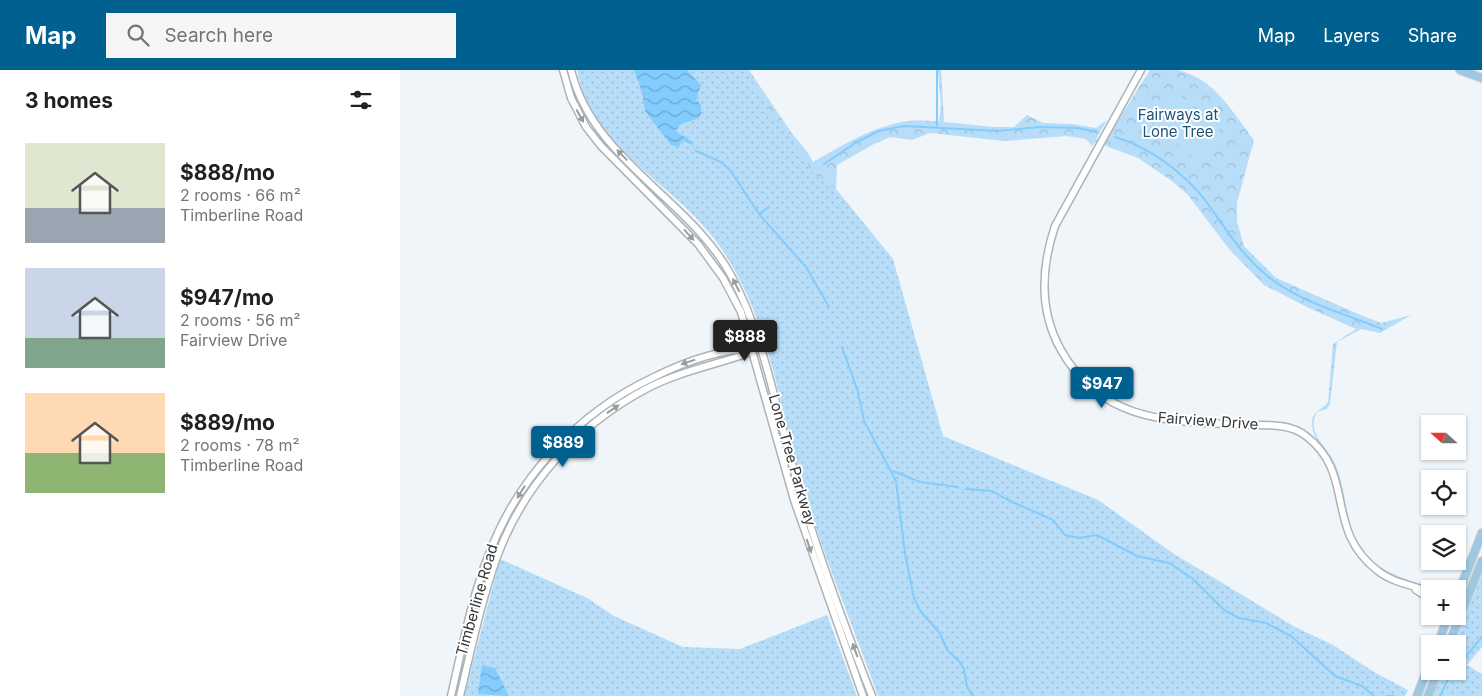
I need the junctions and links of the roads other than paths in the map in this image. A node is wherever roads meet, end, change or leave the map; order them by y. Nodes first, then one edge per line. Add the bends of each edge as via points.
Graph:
1 (563, 70) edge
2 (571, 70) edge
3 (1141, 70) edge
4 (1460, 70) edge
5 (1482, 78) edge
6 (760, 347) junction
7 (752, 349) junction
8 (1482, 533) edge
9 (1482, 561) edge
10 (1464, 580) edge
11 (1415, 589) junction
12 (1421, 590) edge
13 (1421, 593) edge
14 (1453, 635) edge
15 (1423, 680) edge
16 (1434, 680) edge
17 (451, 696) edge
18 (460, 696) edge
19 (863, 696) edge
20 (872, 696) edge
21 (1417, 696) edge
22 (1428, 696) edge

1 -> 7 street, Lone Tree Parkway via 577,112 593,136 686,230 723,278 741,312
6 -> 2 street, Lone Tree Parkway via 748,309 725,266 692,225 599,131 584,108
3 - 11 street, Fairview Drive via 1055,226 1047,249 1043,287 1049,320 1058,344 1069,364 1088,385 1122,408 1142,416 1172,421 1282,426 1304,434 1328,458 1335,472 1344,524 1359,554 1385,576
4 - 5 main road
6 - 7 street, Timberline Road
20 -> 6 street, Lone Tree Parkway via 801,498
7 -> 17 street, Timberline Road via 738,349 690,362 630,388 593,414 549,454 507,515 488,555
18 -> 7 street, Timberline Road via 497,557 523,505 550,466 598,420 644,390
7 -> 19 street, Lone Tree Parkway via 794,500
8 - 10 main road
9 - 14 main road
11 - 12 street, Fairview Drive
11 - 13 street, Fairview Drive
15 - 21 main road
16 - 22 main road

